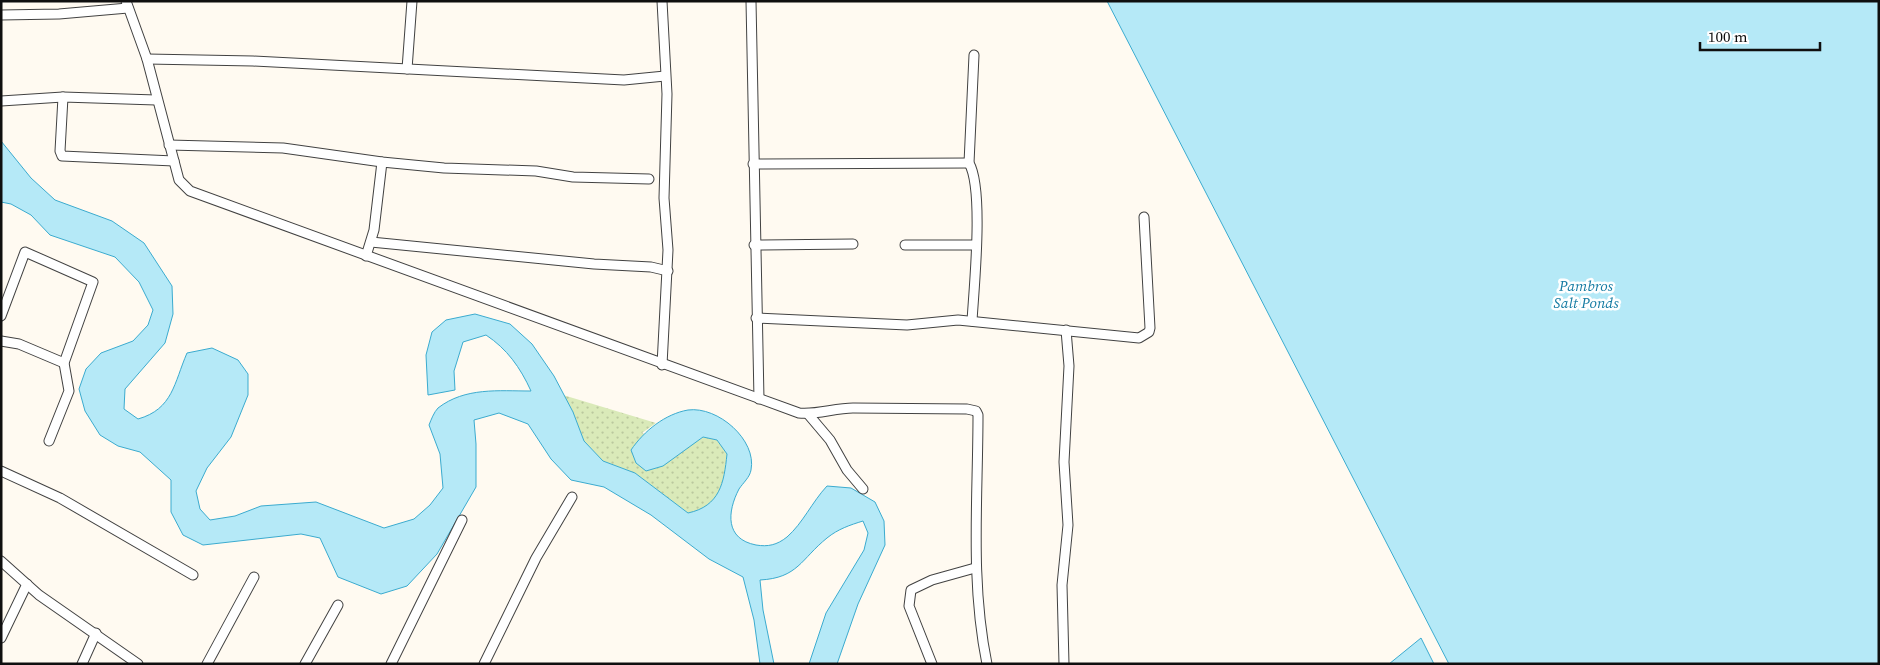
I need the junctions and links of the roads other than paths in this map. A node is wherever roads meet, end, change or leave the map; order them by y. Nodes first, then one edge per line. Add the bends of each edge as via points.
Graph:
1 (412, 1) edge
2 (662, 1) edge
3 (751, 1) edge
4 (127, 4) edge
5 (1, 15) edge
6 (974, 55) dead end
7 (147, 59) junction
8 (407, 70) junction
9 (665, 76) junction
10 (63, 97) junction
11 (156, 100) junction
12 (1, 101) edge
13 (169, 145) junction
14 (174, 161) junction
15 (382, 162) junction
16 (969, 163) junction
17 (753, 164) junction
18 (649, 180) dead end
19 (1144, 217) dead end
20 (371, 242) junction
21 (853, 244) dead end
22 (754, 245) junction
23 (905, 245) dead end
24 (976, 245) junction
25 (366, 256) junction
26 (668, 271) junction
27 (1, 316) edge
28 (756, 318) junction
29 (972, 321) junction
30 (1066, 330) junction
31 (1, 341) edge
32 (64, 363) junction
33 (662, 364) junction
34 (759, 399) junction
35 (808, 414) junction
36 (49, 441) dead end
37 (1, 471) edge
38 (863, 489) dead end
39 (572, 497) dead end
40 (462, 520) dead end
41 (1, 561) edge
42 (975, 568) junction
43 (193, 575) dead end
44 (254, 577) dead end
45 (27, 584) junction
46 (338, 605) dead end
47 (96, 634) junction
48 (1, 638) edge
49 (82, 664) edge
50 (138, 664) edge
51 (206, 664) edge
52 (305, 664) edge
53 (391, 664) edge
54 (484, 664) edge
55 (932, 664) edge
56 (987, 664) edge
57 (1064, 664) edge

1 - 8 street
2 - 9 street
3 - 17 street
4 - 5 street via 60,14
4 - 7 street
6 - 16 street
7 - 8 street
7 - 11 street
8 - 9 street via 624,80
9 - 26 street via 664,198
10 - 11 street
10 - 12 street
10 - 14 street via 62,156
11 - 13 street
13 - 14 street
13 - 15 street via 283,148
14 - 25 street via 181,185 190,191
15 - 18 street
15 - 20 street
16 - 17 street
16 - 24 street via 975,175
17 - 22 street
19 - 30 street via 1149,332 1139,338
20 - 25 street
20 - 26 street
21 - 22 street
22 - 28 street
23 - 24 street
24 - 29 street
25 - 33 street
26 - 33 street
27 - 32 street via 25,252 94,282
28 - 29 street via 907,325
28 - 34 street
29 - 30 street
30 - 57 street via 1069,366 1064,462 1068,525 1062,585
31 - 32 street via 20,344
32 - 36 street via 69,391
33 - 34 street
34 - 35 street
35 - 38 street
35 - 42 street via 844,408 976,411
37 - 43 street via 60,498
39 - 54 street via 536,558
40 - 53 street
41 - 45 street
42 - 55 street via 932,580 911,590 909,606
42 - 56 street
44 - 51 street
45 - 47 street
45 - 48 street
46 - 52 street
47 - 49 street
47 - 50 street

